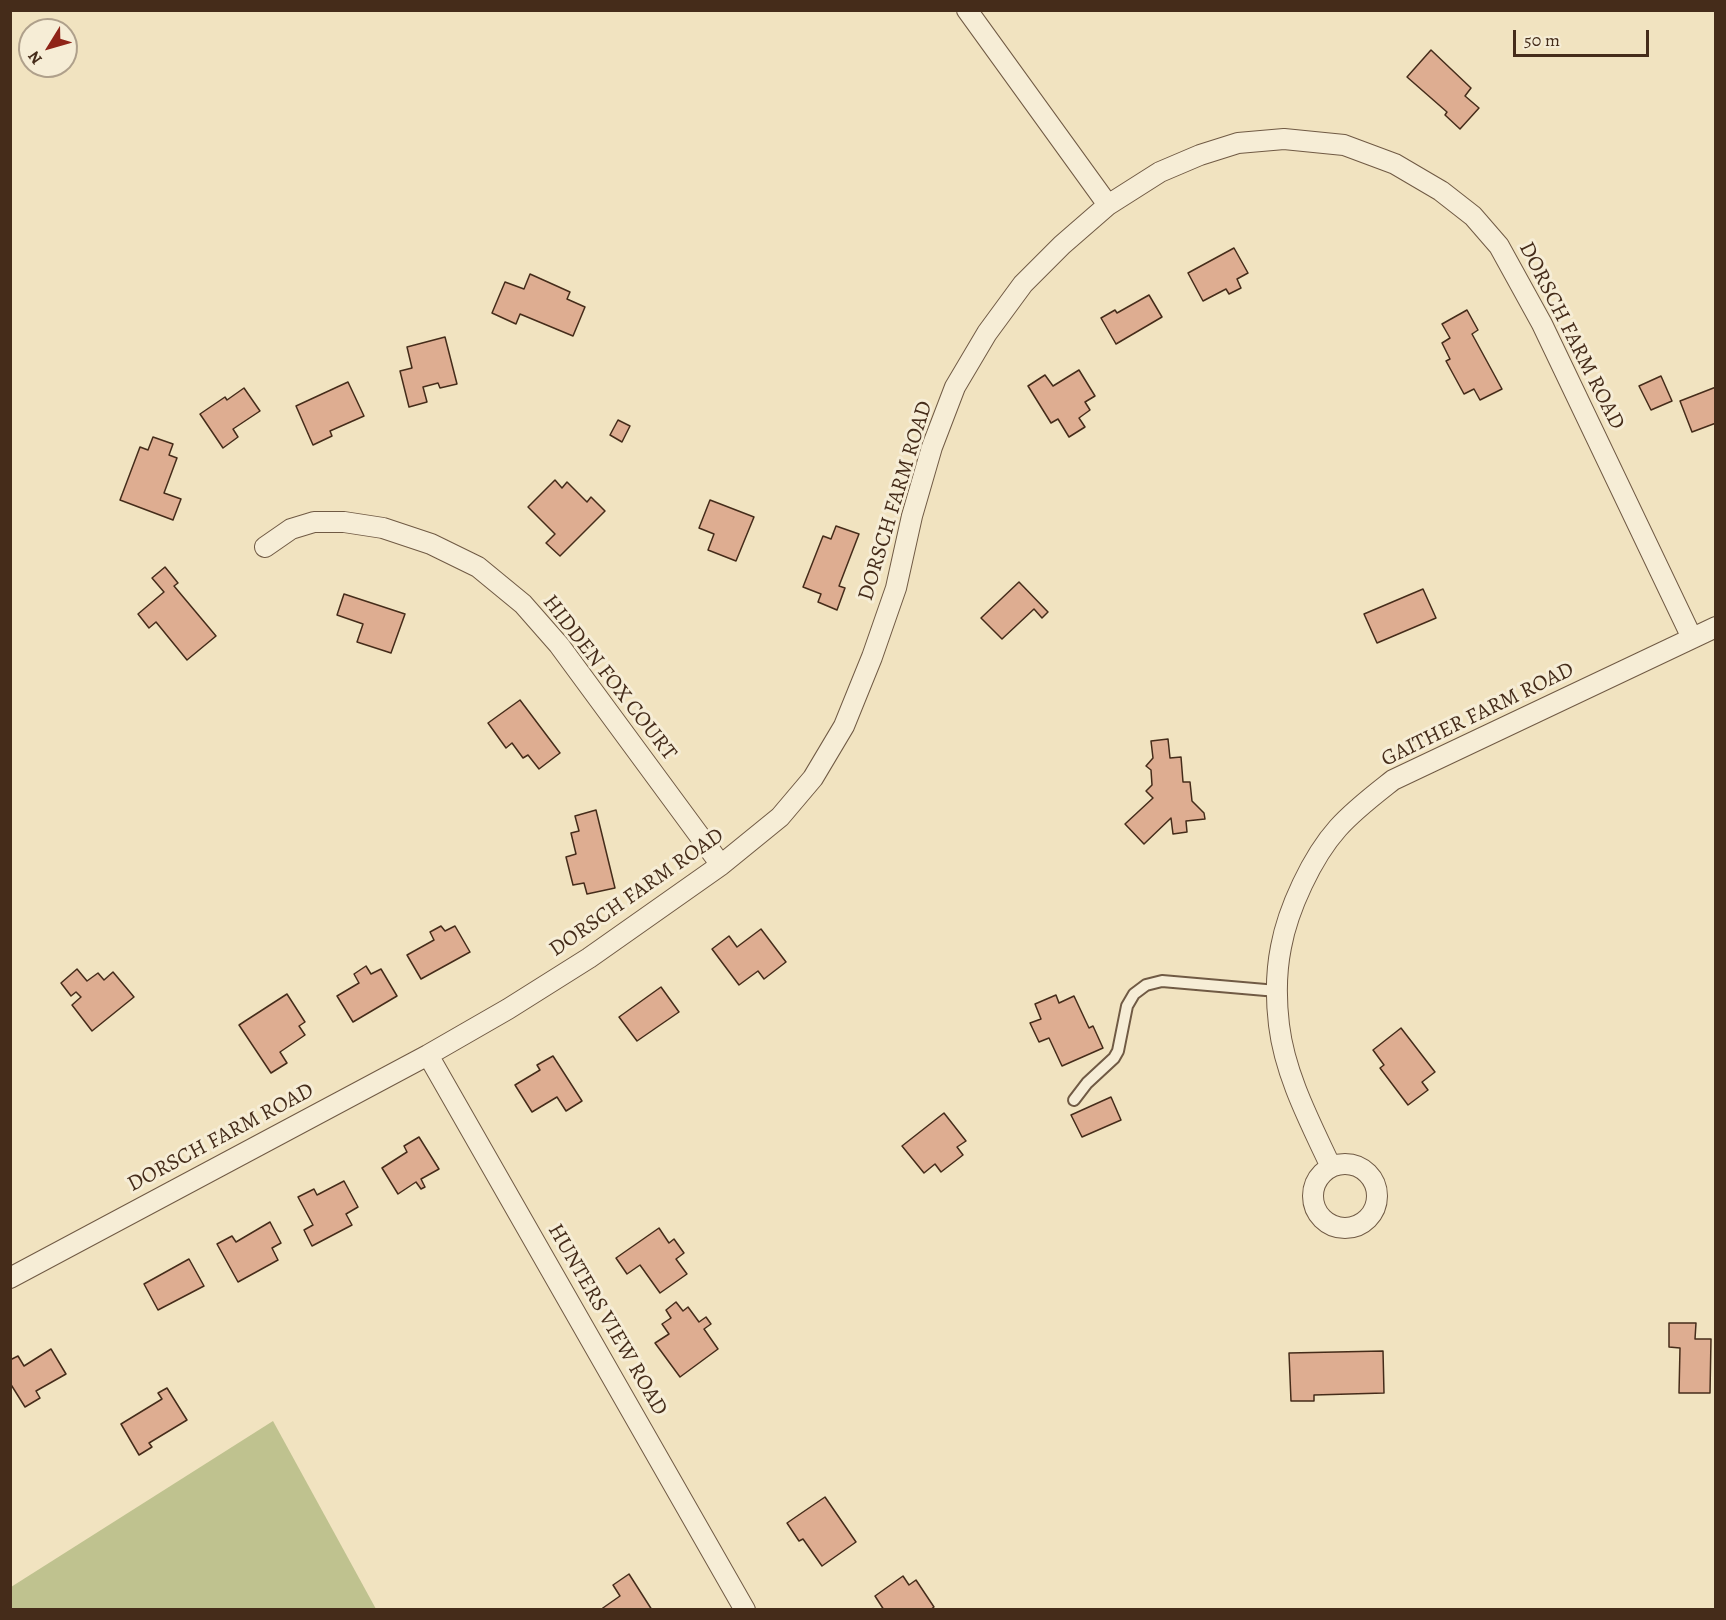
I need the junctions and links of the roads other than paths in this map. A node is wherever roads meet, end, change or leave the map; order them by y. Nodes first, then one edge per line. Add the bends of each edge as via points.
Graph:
1 (967, 10) edge
2 (1108, 205) junction
3 (265, 547) dead end
4 (1716, 627) edge
5 (1692, 638) junction
6 (721, 865) junction
7 (1277, 991) junction
8 (428, 1055) junction
9 (1074, 1100) dead end
10 (1331, 1167) dead end
11 (10, 1278) edge
12 (745, 1610) edge

1 - 2 street
2 - 5 street, DORSCH FARM ROAD via 1160,172 1200,155 1238,143 1284,139 1344,145 1395,164 1442,191 1473,216 1499,246 1542,324
2 - 6 street, DORSCH FARM ROAD via 1023,284 987,333 955,387 932,447 896,588 844,726 813,778 780,817
3 - 6 street, HIDDEN FOX COURT via 291,529 314,522 344,522 402,534 478,567 523,604 560,645
4 - 5 street, GAITHER FARM ROAD
5 - 7 street, GAITHER FARM ROAD via 1393,780 1363,804 1337,829 1313,864 1293,906 1281,947
6 - 8 street, DORSCH FARM ROAD via 589,958
7 - 9 lane via 1162,981 1146,985 1134,994 1128,1006 1114,1059
7 - 10 street, GAITHER FARM ROAD via 1279,1026 1288,1064
8 - 11 street, DORSCH FARM ROAD
8 - 12 street, HUNTERS VIEW ROAD

